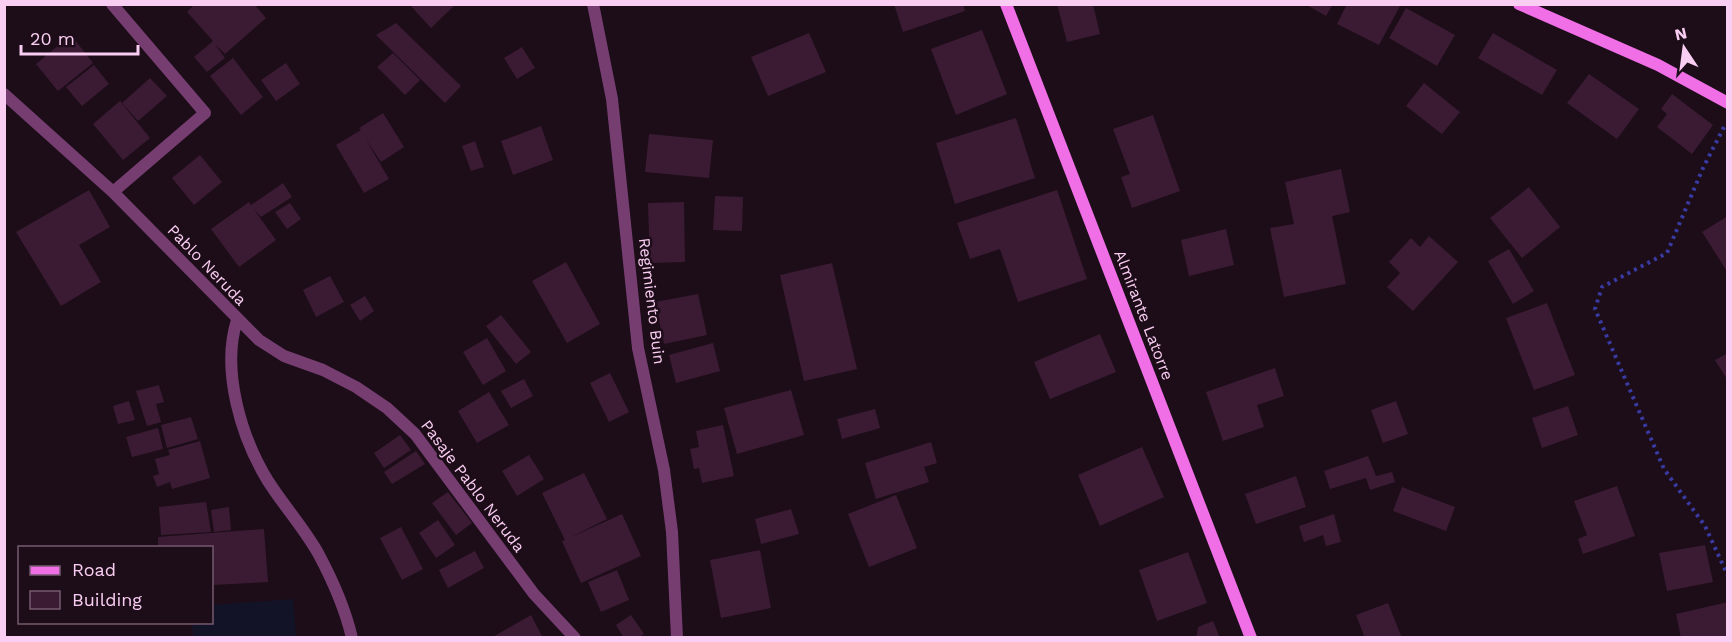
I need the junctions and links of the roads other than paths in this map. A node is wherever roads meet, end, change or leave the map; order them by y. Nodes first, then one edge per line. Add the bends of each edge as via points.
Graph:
1 (112, 4) edge
2 (593, 4) edge
3 (1006, 4) edge
4 (1519, 4) edge
5 (4, 94) edge
6 (1728, 103) edge
7 (113, 192) junction
8 (237, 320) junction
9 (352, 638) edge
10 (575, 638) edge
11 (677, 638) edge
12 (1251, 638) edge

1 - 7 street via 205,113
2 - 11 street, Regimiento Buin via 612,99 638,348 664,470
3 - 12 main road, Almirante Latorre
4 - 6 main road via 1659,65
5 - 7 street, Pablo Neruda
7 - 8 street, Pablo Neruda
8 - 9 street, Pablo Neruda via 230,368 242,422 267,479 300,524 333,583
8 - 10 street, Pasaje Pablo Neruda via 284,356 356,387 415,434 534,594

